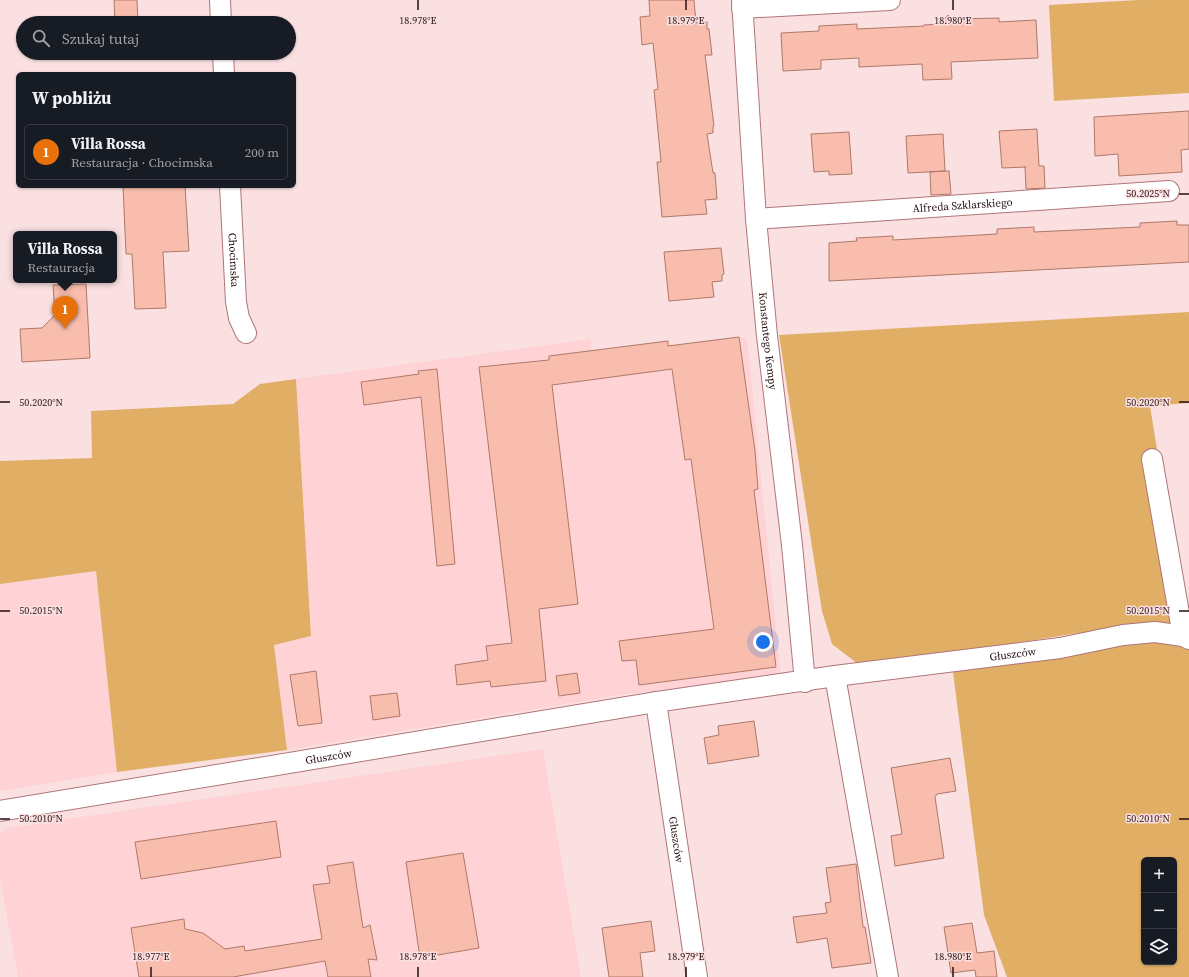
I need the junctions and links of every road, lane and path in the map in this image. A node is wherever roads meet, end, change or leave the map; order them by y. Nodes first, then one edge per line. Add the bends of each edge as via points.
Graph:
1 (220, 0) edge
2 (890, 0) edge
3 (742, 4) edge
4 (221, 16) edge
5 (223, 60) edge
6 (224, 72) edge
7 (230, 188) edge
8 (1169, 191) dead end
9 (756, 218) junction
10 (246, 333) dead end
11 (1152, 459) dead end
12 (1186, 638) edge
13 (835, 676) junction
14 (805, 682) junction
15 (656, 702) junction
16 (0, 811) edge
17 (697, 977) edge
18 (888, 977) edge

1 - 4 street
2 - 3 street
3 - 9 street, Konstantego Kempy
5 - 6 street
7 - 10 street, Chocimska via 236,302 239,318
8 - 9 street, Alfreda Szklarskiego
9 - 14 street, Konstantego Kempy
11 - 12 street
12 - 13 street, Głuszców via 1155,632 1123,635 1060,648
13 - 14 street, Głuszców
13 - 18 street
14 - 15 street, Głuszców
15 - 16 street, Głuszców
15 - 17 street, Głuszców

